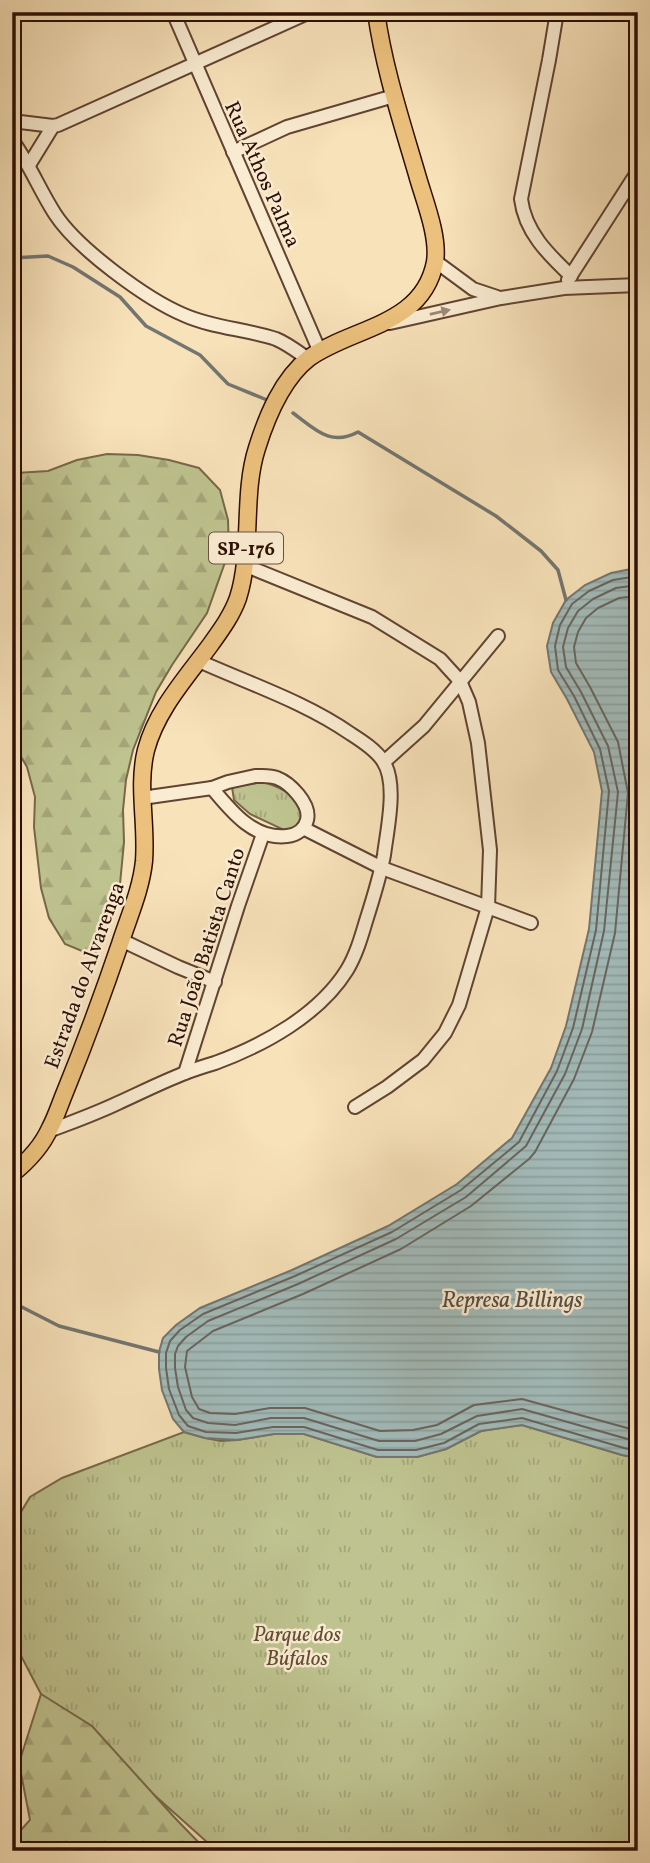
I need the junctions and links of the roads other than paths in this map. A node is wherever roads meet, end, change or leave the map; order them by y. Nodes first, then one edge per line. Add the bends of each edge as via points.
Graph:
1 (173, 12) edge
2 (310, 12) edge
3 (376, 12) edge
4 (557, 12) edge
5 (295, 16) edge
6 (195, 63) junction
7 (394, 96) junction
8 (12, 121) edge
9 (53, 127) junction
10 (12, 140) edge
11 (233, 152) junction
12 (29, 165) junction
13 (638, 172) edge
14 (435, 261) junction
15 (567, 282) junction
16 (638, 285) edge
17 (500, 298) junction
18 (379, 326) junction
19 (314, 355) junction
20 (244, 565) junction
21 (498, 636) dead end
22 (198, 661) junction
23 (460, 681) junction
24 (384, 762) junction
25 (212, 788) junction
26 (142, 798) junction
27 (303, 828) junction
28 (263, 834) junction
29 (382, 868) junction
30 (488, 907) junction
31 (531, 923) dead end
32 (121, 940) junction
33 (215, 982) junction
34 (185, 1073) junction
35 (355, 1107) dead end
36 (49, 1131) junction
37 (12, 1174) edge

1 - 6 street, Rua Athos Palma
2 - 5 street
3 - 7 main road
4 - 15 street via 521,199 532,232
5 - 6 street
6 - 9 street
6 - 11 street, Rua Athos Palma
7 - 11 street via 287,127
7 - 14 main road via 433,234
8 - 9 street
9 - 12 street
10 - 12 street
11 - 19 street, Rua Athos Palma
12 - 19 street via 56,216 75,239 154,299 184,316 278,340
13 - 15 street
14 - 17 street via 473,289
14 - 18 main road, Estrada do Alvarenga / SP-176 via 422,292
15 - 16 street
15 - 17 street
18 -> 17 street
18 - 19 main road, Estrada do Alvarenga / SP-176
19 - 20 main road, Estrada do Alvarenga / SP-176 via 284,386 256,452
20 - 22 main road, Estrada do Alvarenga / SP-176 via 238,599
20 - 23 street via 372,618 440,659
21 - 23 street
22 - 24 street via 336,724
22 - 26 main road, Estrada do Alvarenga / SP-176 via 150,734
23 - 24 street via 424,726
23 - 30 street via 469,702 484,783 490,850
24 - 29 street via 390,793
25 - 26 street
25 - 27 street via 255,776 278,778 298,793 304,805 308,817
25 - 28 street via 241,820
26 - 32 main road, Estrada do Alvarenga / SP-176 via 144,859 140,886
27 - 28 street via 293,836
27 - 29 street
28 - 33 street, Rua João Batista Canto
29 - 30 street
29 - 34 street via 348,969 316,1008 259,1042
30 - 31 street
30 - 35 street via 458,1006 445,1032 423,1060
32 - 33 street
32 - 36 main road, Estrada do Alvarenga / SP-176 via 89,1035
33 - 34 street, Rua João Batista Canto
34 - 36 street
36 - 37 main road, Estrada do Alvarenga / SP-176

